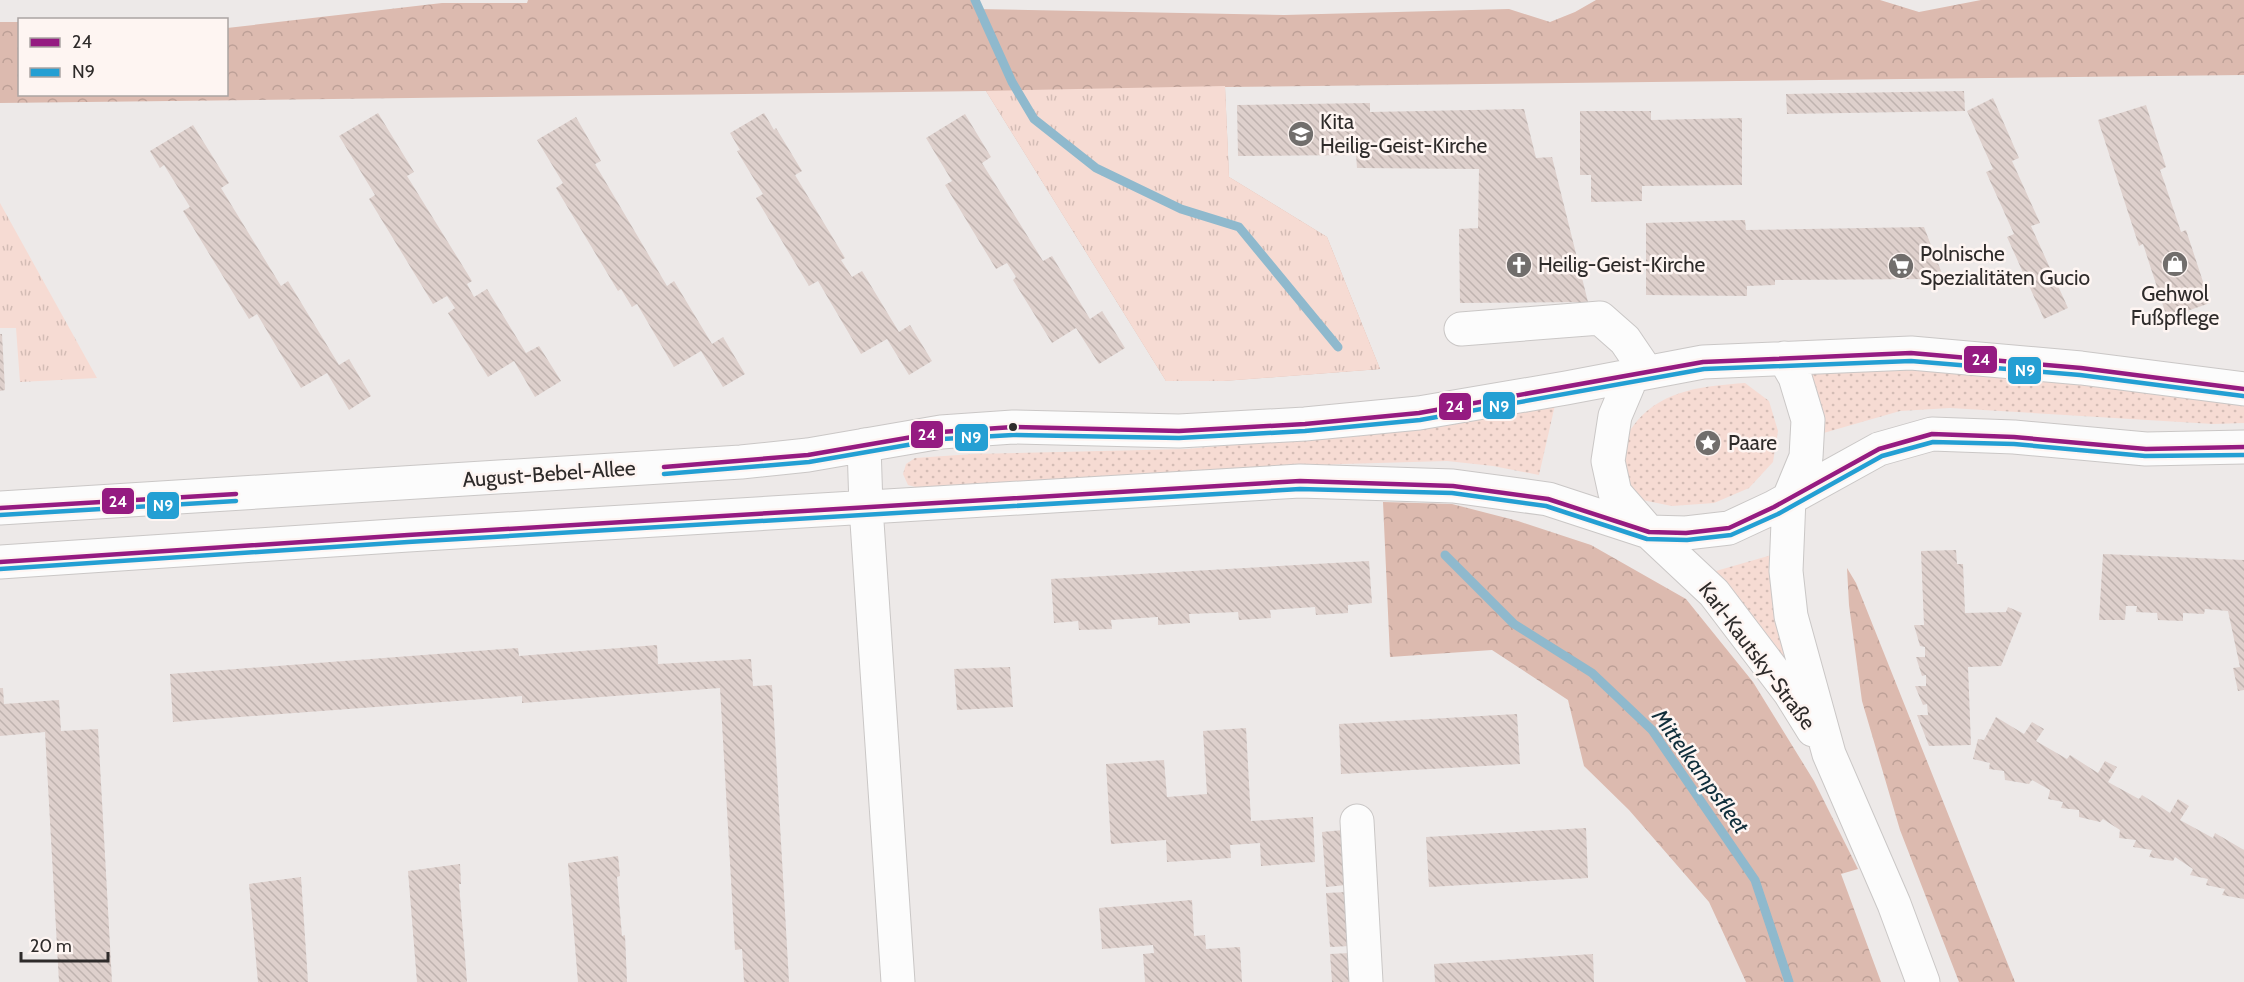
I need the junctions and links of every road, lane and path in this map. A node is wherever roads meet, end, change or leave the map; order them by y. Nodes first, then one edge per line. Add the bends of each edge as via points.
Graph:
1 (1461, 329) dead end
2 (1784, 358) junction
3 (1639, 374) junction
4 (2244, 389) edge
5 (864, 445) junction
6 (2244, 447) edge
7 (1788, 498) junction
8 (866, 507) junction
9 (0, 508) edge
10 (1649, 532) junction
11 (0, 562) edge
12 (1829, 754) junction
13 (1357, 821) dead end
14 (898, 982) edge
15 (1366, 982) edge
16 (1923, 982) edge

1 - 3 street via 1600,318 1625,340
2 - 3 street, August-Bebel-Allee via 1703,362
2 - 4 street via 1911,353
2 - 7 street, Karl-Kautsky-Straße via 1795,377 1808,420 1806,457
3 - 5 street, August-Bebel-Allee via 1419,413 1305,424 1179,431 1013,427 941,432
3 - 10 street, Karl-Kautsky-Straße via 1615,416 1608,461 1615,493
5 - 8 street
5 - 9 street, August-Bebel-Allee via 741,462
6 - 7 street via 2146,449 1932,434 1879,449
7 - 10 street via 1729,528
7 - 12 street, Karl-Kautsky-Straße via 1786,571 1791,616
8 - 10 street via 1300,481 1453,486 1548,499
8 - 11 street
8 - 14 street
10 - 12 street, Karl-Kautsky-Straße via 1714,593 1790,693
12 - 16 street, Karl-Kautsky-Straße
13 - 15 street

